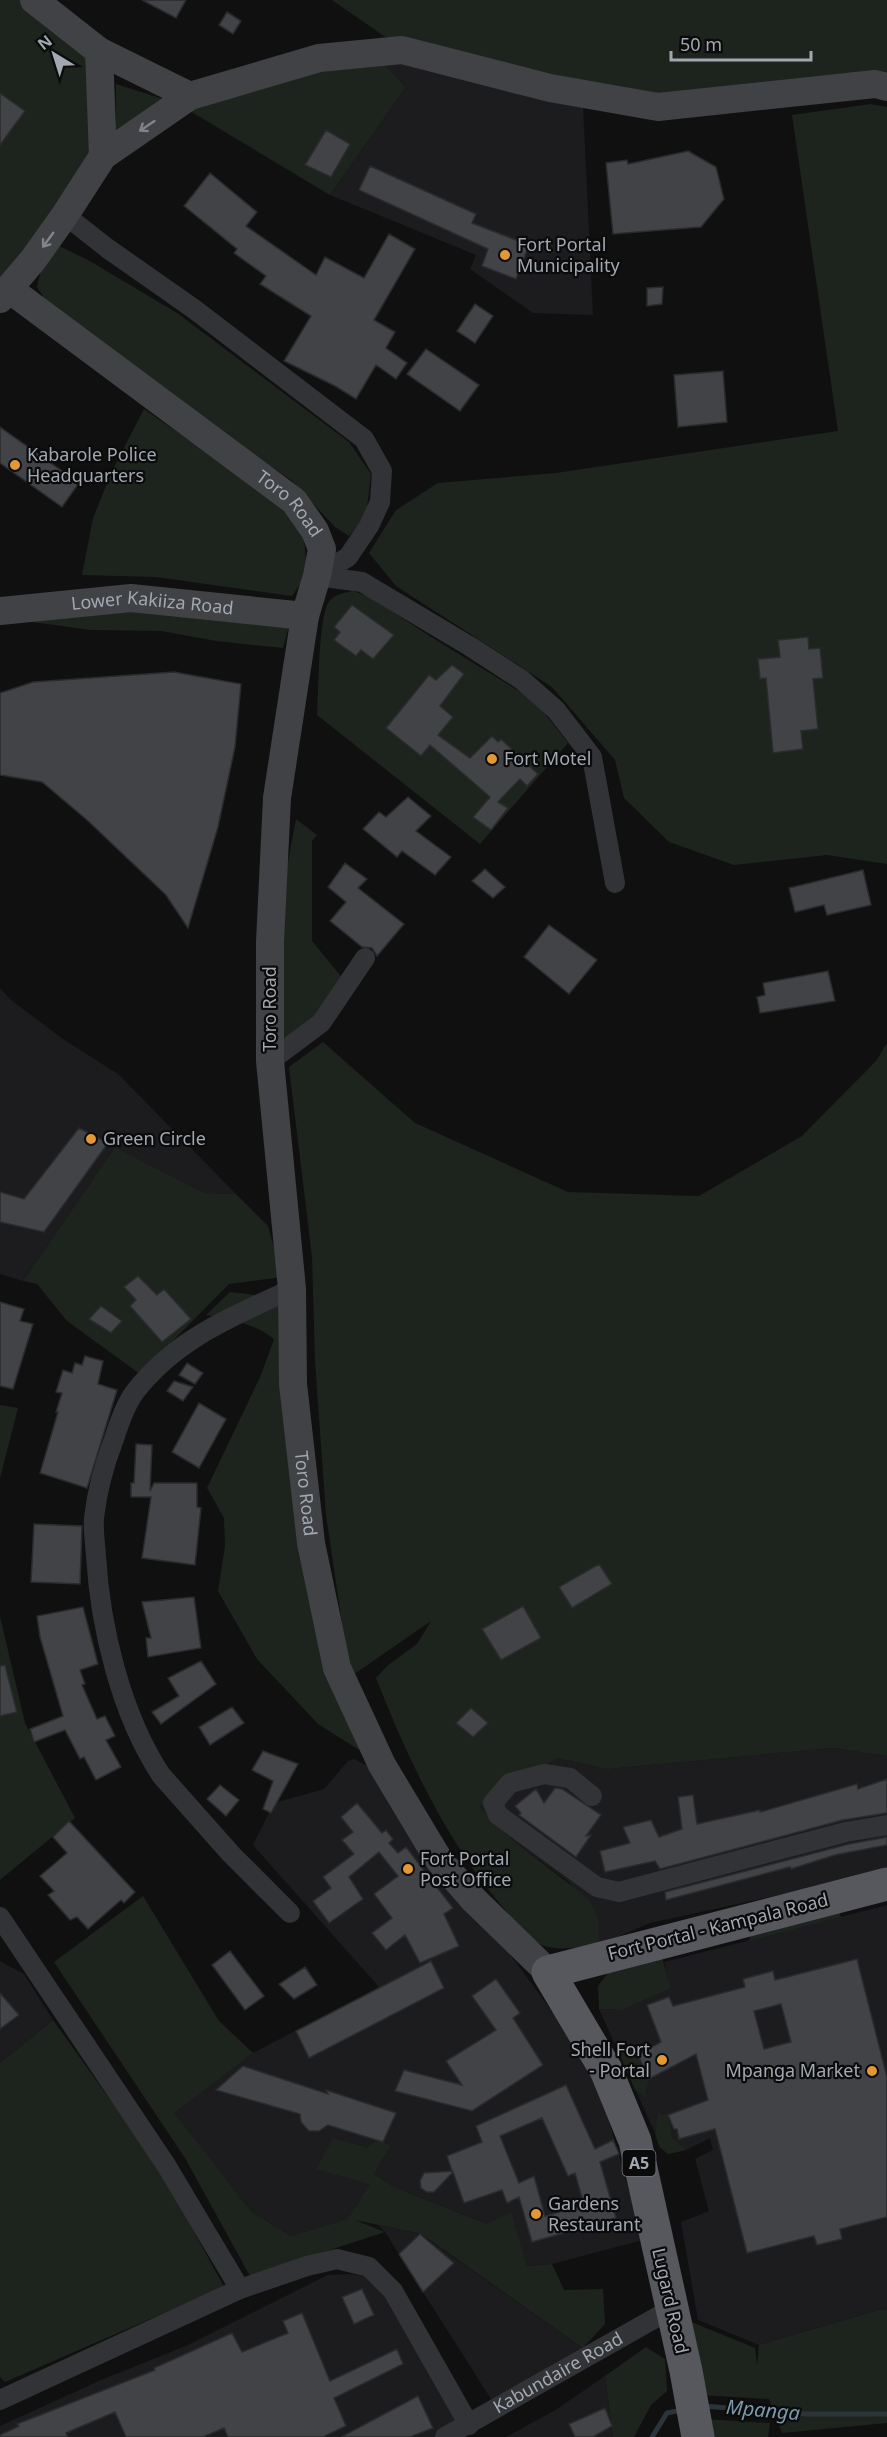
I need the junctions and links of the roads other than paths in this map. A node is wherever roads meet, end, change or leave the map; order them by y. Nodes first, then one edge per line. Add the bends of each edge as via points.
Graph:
1 (34, 0) edge
2 (99, 51) junction
3 (887, 87) edge
4 (190, 96) junction
5 (103, 156) junction
6 (65, 216) junction
7 (4, 294) edge
8 (317, 576) junction
9 (0, 611) edge
10 (305, 616) junction
11 (615, 883) dead end
12 (365, 958) dead end
13 (270, 1061) junction
14 (292, 1289) junction
15 (592, 1796) dead end
16 (887, 1825) edge
17 (887, 1884) edge
18 (290, 1913) dead end
19 (2, 1928) edge
20 (549, 1972) junction
21 (240, 2289) junction
22 (672, 2308) junction
23 (1, 2398) edge
24 (469, 2425) junction
25 (696, 2429) edge
26 (445, 2437) edge

1 - 2 main road
2 - 4 main road
2 - 5 main road
3 - 4 main road via 874,84 658,107 550,88 402,50 319,58
4 -> 5 main road
5 - 6 main road, Toro Road
6 -> 7 main road, Toro Road
6 - 8 street via 364,439 382,471 380,502 348,557
7 - 8 main road, Toro Road via 294,501 315,531 322,549
8 - 10 main road, Toro Road
8 - 11 street via 362,582 522,680 556,710 592,757
9 - 10 main road, Lower Kakiiza Road via 131,597
10 - 13 main road, Toro Road via 277,798 270,942
12 - 13 street via 321,1023
13 - 14 main road, Toro Road
14 - 18 street via 210,1327 176,1352 134,1394 105,1462 94,1520 106,1635 117,1676 152,1762 231,1854
14 - 20 main road, Toro Road via 293,1384 311,1543 337,1668 382,1765 439,1860 474,1900
15 - 16 street via 570,1778 544,1774 510,1783 493,1803 498,1815 597,1887 619,1892 835,1834
17 - 20 highway, Fort Portal - Kampala Road
19 - 21 street via 166,2165
20 - 22 highway, Lugard Road / A5 via 606,2070 635,2141
21 - 23 street
21 - 24 street via 337,2259 369,2267 393,2291
22 - 24 street, Kabundaire Road
22 - 25 highway, Lugard Road / A5
24 - 26 street, Kabundaire Road

